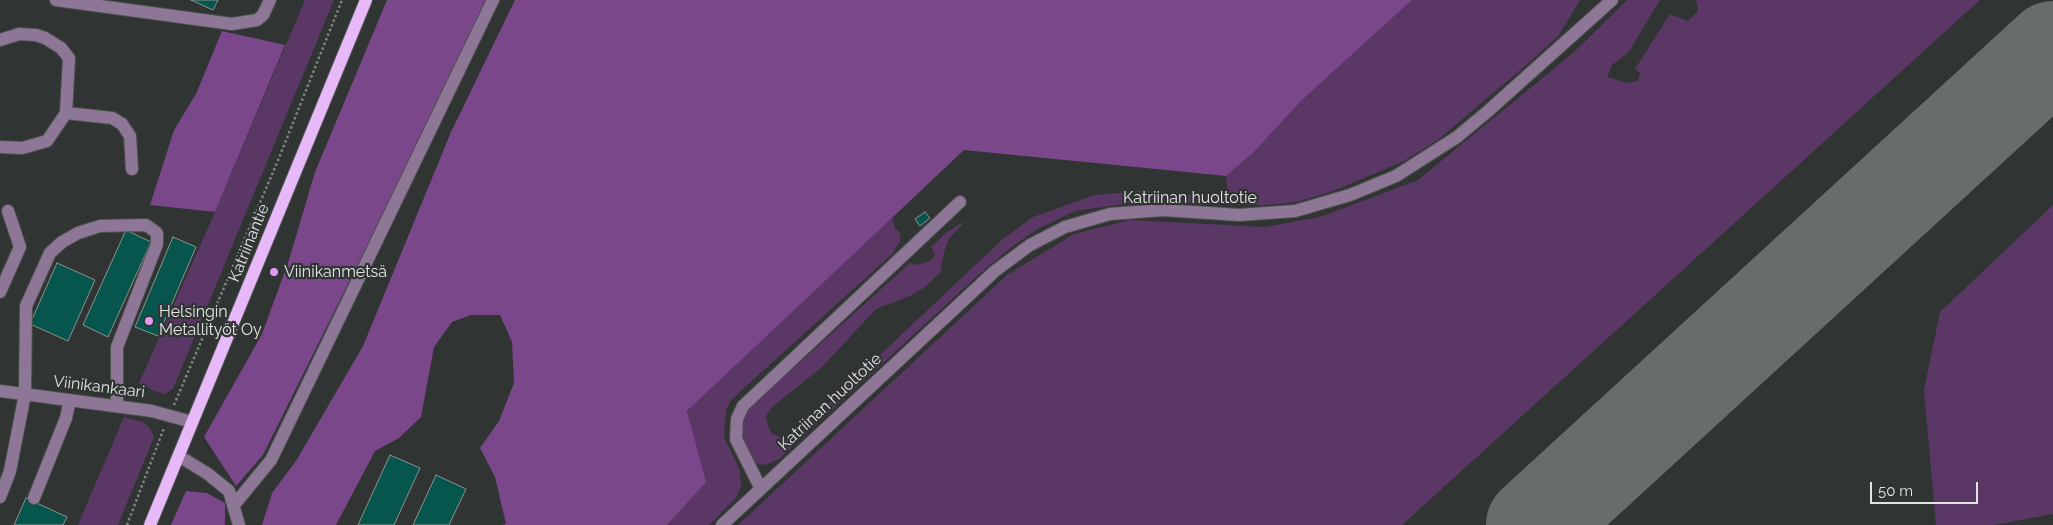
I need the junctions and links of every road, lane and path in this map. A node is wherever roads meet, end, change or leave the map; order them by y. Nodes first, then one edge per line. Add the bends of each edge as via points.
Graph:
1 (56, 0) edge
2 (270, 0) edge
3 (342, 0) edge
4 (366, 0) edge
5 (493, 0) edge
6 (1612, 0) edge
7 (0, 40) edge
8 (66, 113) junction
9 (0, 147) edge
10 (132, 169) dead end
11 (960, 202) dead end
12 (8, 211) dead end
13 (0, 292) edge
14 (0, 391) edge
15 (25, 394) junction
16 (70, 400) junction
17 (117, 406) junction
18 (169, 415) junction
19 (192, 422) junction
20 (179, 456) junction
21 (761, 489) junction
22 (0, 498) edge
23 (34, 498) dead end
24 (234, 505) junction
25 (127, 525) edge
26 (150, 525) edge
27 (239, 525) edge
28 (722, 525) edge

1 - 2 street via 232,24 257,20
3 - 18 path via 279,158
4 - 19 main road, Katriinantie
5 - 24 street via 272,460
6 - 21 street, Katriinan huoltotie via 1457,137 1396,176 1350,195 1295,211 1239,215 1163,210 1110,214 1065,227 1030,245 995,271
7 - 8 street via 19,34 36,35 61,48 69,58
8 - 9 street via 47,141 22,148
8 - 10 street via 112,118 122,124 130,136
11 - 21 street via 743,406 737,419 736,439
12 - 13 street via 20,247
14 - 15 street, Viinikankaari
15 - 16 street, Viinikankaari
15 - 17 street via 26,306 50,253 78,233 100,226 146,225 157,233 157,244 117,347
15 - 22 street via 10,471
16 - 17 street, Viinikankaari
16 - 23 street
17 - 18 street, Viinikankaari
18 - 19 street, Viinikankaari
18 - 25 path
19 - 20 main road, Katriinantie
20 - 24 street via 229,491
20 - 26 main road, Katriinantie
21 - 28 street, Katriinan huoltotie
24 - 27 street

